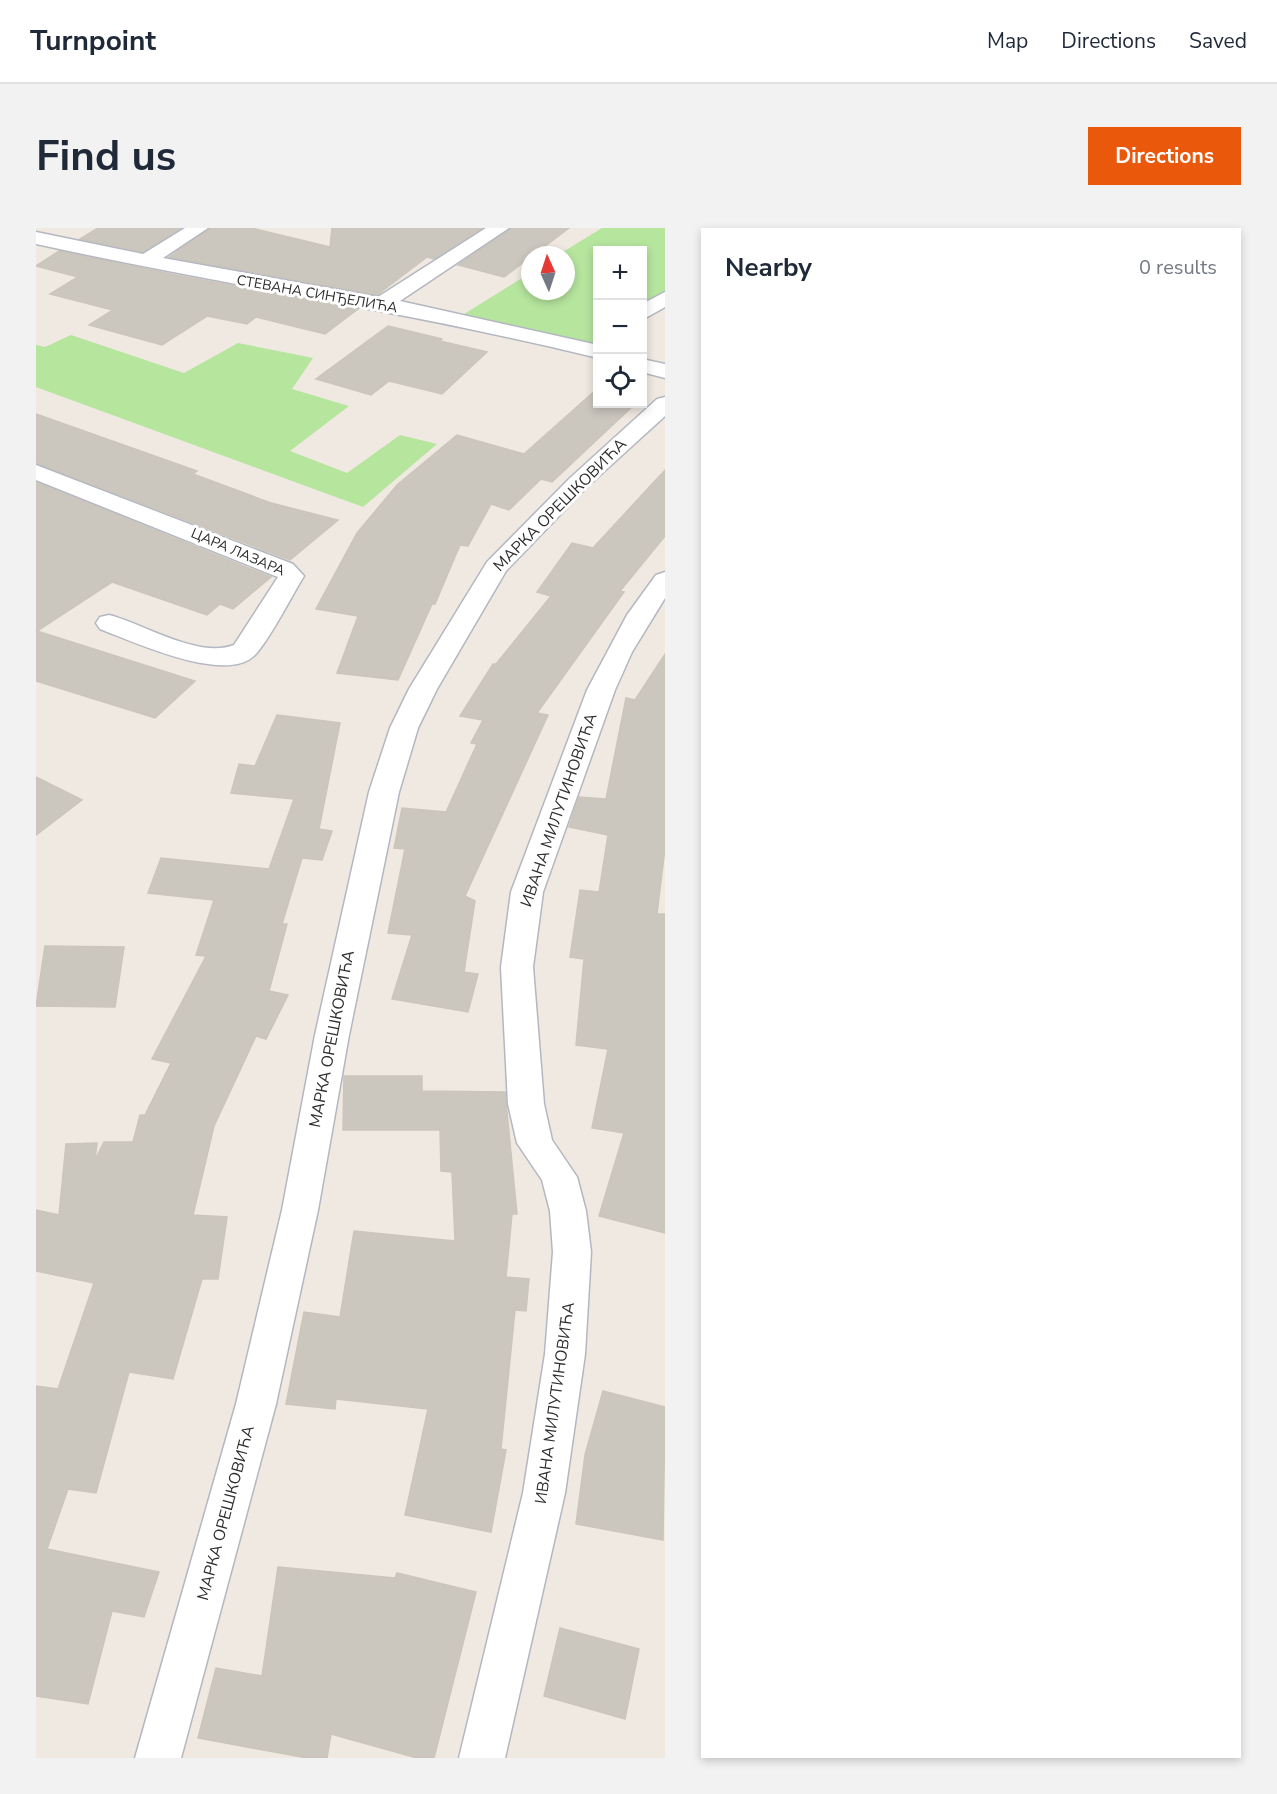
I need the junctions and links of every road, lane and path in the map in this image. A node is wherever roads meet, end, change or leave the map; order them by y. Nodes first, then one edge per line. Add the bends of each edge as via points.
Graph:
1 (40, 228) edge
2 (198, 228) edge
3 (500, 228) edge
4 (36, 230) edge
5 (36, 238) edge
6 (144, 262) junction
7 (665, 298) edge
8 (380, 305) junction
9 (647, 311) edge
10 (593, 351) edge
11 (647, 366) edge
12 (665, 371) edge
13 (665, 404) edge
14 (36, 471) edge
15 (665, 580) edge
16 (109, 623) dead end
17 (158, 1758) edge
18 (482, 1758) edge

1 - 4 street
2 - 6 street
3 - 8 street
5 - 6 street, СТЕВАНА СИНЂЕЛИЋА
6 - 8 street, СТЕВАНА СИНЂЕЛИЋА
7 - 9 street
8 - 10 street, СТЕВАНА СИНЂЕЛИЋА via 511,330
11 - 12 street
13 - 17 street, МАРКА ОРЕШКОВИЋА via 578,483 496,567 404,728 384,792 332,1035 300,1210 256,1404
14 - 16 street, ЦАРА ЛАЗАРА via 284,569 291,576 244,651 232,657 204,656
15 - 18 street, ИВАНА МИЛУТИНОВИЋА via 607,677 527,892 522,921 517,967 526,1104 535,1143 562,1187 572,1252 565,1354 544,1493

